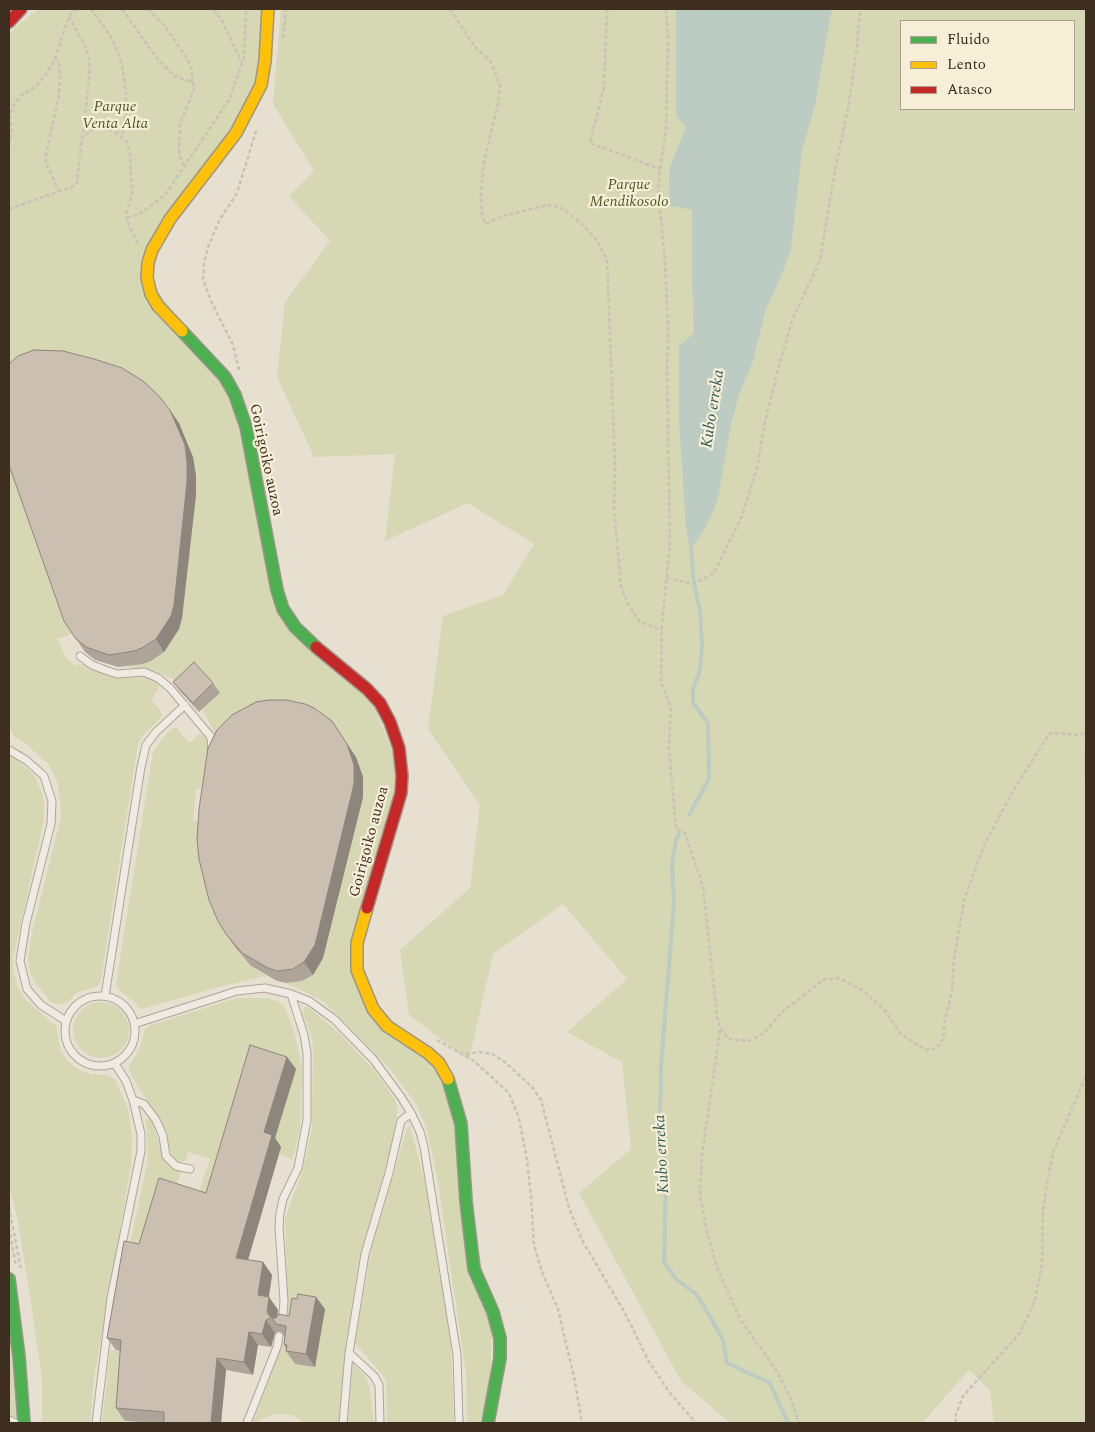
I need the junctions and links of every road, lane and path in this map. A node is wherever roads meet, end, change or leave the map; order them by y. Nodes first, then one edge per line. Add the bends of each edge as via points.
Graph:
1 (21, 9) edge
2 (77, 9) edge
3 (91, 9) edge
4 (122, 9) edge
5 (148, 9) edge
6 (214, 9) edge
7 (246, 9) edge
8 (268, 9) edge
9 (286, 9) edge
10 (450, 9) edge
11 (607, 9) edge
12 (666, 9) edge
13 (860, 9) edge
14 (68, 16) junction
15 (9, 22) edge
16 (282, 43) dead end
17 (55, 57) junction
18 (242, 63) junction
19 (192, 82) junction
20 (256, 130) dead end
21 (122, 136) junction
22 (82, 137) junction
23 (9, 145) edge
24 (184, 166) junction
25 (660, 169) junction
26 (58, 192) junction
27 (9, 210) edge
28 (127, 218) junction
29 (150, 254) junction
30 (240, 377) dead end
31 (667, 578) junction
32 (662, 630) junction
33 (80, 656) edge
34 (185, 705) junction
35 (1086, 733) edge
36 (1086, 741) edge
37 (9, 750) edge
38 (211, 758) edge
39 (1086, 781) edge
40 (291, 994) junction
41 (104, 996) junction
42 (66, 1021) junction
43 (134, 1024) junction
44 (720, 1028) junction
45 (434, 1038) dead end
46 (464, 1054) junction
47 (115, 1064) junction
48 (1086, 1076) edge
49 (133, 1100) junction
50 (411, 1113) junction
51 (190, 1169) dead end
52 (9, 1279) edge
53 (282, 1326) edge
54 (279, 1336) edge
55 (350, 1353) junction
56 (9, 1420) edge
57 (15, 1423) edge
58 (24, 1423) edge
59 (96, 1423) edge
60 (247, 1423) edge
61 (344, 1423) edge
62 (380, 1423) edge
63 (459, 1423) edge
64 (488, 1423) edge
65 (582, 1423) edge
66 (696, 1423) edge
67 (799, 1423) edge
68 (956, 1423) edge

1 - 15 street
2 - 14 path
3 - 21 path via 112,38 122,64 126,113
4 - 19 path via 168,70 174,76
5 - 19 path via 165,26 186,57 192,69
6 - 18 path
7 - 18 path
8 - 29 street, Goirigoiko auzoa via 261,85 236,133 170,219
9 - 16 path
10 - 32 path via 475,47 491,62 500,85 484,161 481,193 485,224 548,205 560,207 581,223 607,259 614,508 621,586 640,622
11 - 25 path via 604,88 590,143
12 - 25 path via 666,131
13 - 31 path via 848,108 820,260 792,321 765,422 757,468 742,516 714,573 694,584
14 - 17 path
14 - 22 path via 89,59
17 - 23 path via 44,77 21,95 13,106
17 - 26 path via 60,67 59,95 46,163
18 - 24 path via 229,100
19 - 24 path via 194,87 180,124 179,147
20 - 30 path via 237,193 219,220 208,247 203,279 233,344
21 - 22 path via 102,127
21 - 28 path via 130,154 132,195
22 - 26 path via 77,183
24 - 28 path via 165,195 151,207
25 - 31 path via 658,189 668,328 670,544
26 - 27 path
28 - 29 path via 134,238
29 - 64 street, Goirigoiko auzoa via 147,278 158,306 225,377 235,395 246,427 277,590 284,609 305,638 367,689 380,704 399,748 401,793 357,943 357,970 373,1009 387,1026 439,1063 456,1103 461,1124 474,1269 493,1312 500,1338 500,1358
31 - 32 path
32 - 44 path via 661,682 672,707 669,749 676,829 685,833 703,887
33 - 34 lane via 92,665 118,674 144,672 152,675
34 - 38 lane via 210,736
34 - 41 lane via 146,745
35 - 44 path via 1050,734 1012,791 985,843 965,897 944,1038 938,1048 926,1050 900,1034 886,1012 864,991 838,978 823,980 780,1012 764,1033 749,1042 728,1039
36 - 39 path
37 - 42 lane via 44,776 52,801 51,824 26,923 20,961 27,989 41,1005
40 - 43 lane via 265,988 237,991
40 - 50 lane via 309,1001 334,1019 373,1059
40 - 53 lane via 307,1053 307,1120 298,1168 280,1213
41 - 42 lane via 76,1004
41 - 43 lane via 124,1005
42 - 47 lane via 66,1044 76,1058 92,1066
43 - 47 lane via 132,1047
44 - 67 path via 702,1155 700,1194 707,1232 718,1270 740,1319 776,1370
45 - 46 path
46 - 65 path via 509,1093 519,1118 529,1178 534,1245 558,1309
46 - 66 path via 492,1054 532,1087 541,1100 569,1208 582,1240 650,1362 670,1393
47 - 49 lane
48 - 68 path via 1054,1150 1048,1176 1043,1209 1042,1264 1035,1300 1020,1333 963,1396
49 - 51 lane via 144,1104 156,1120 166,1156 176,1166
49 - 59 lane via 141,1134 141,1151 111,1298
50 - 55 lane via 401,1121 365,1254
50 - 63 lane via 424,1147 451,1306 457,1355
52 - 58 street
54 - 60 lane
55 - 61 lane
55 - 62 lane via 379,1385
56 - 57 lane

